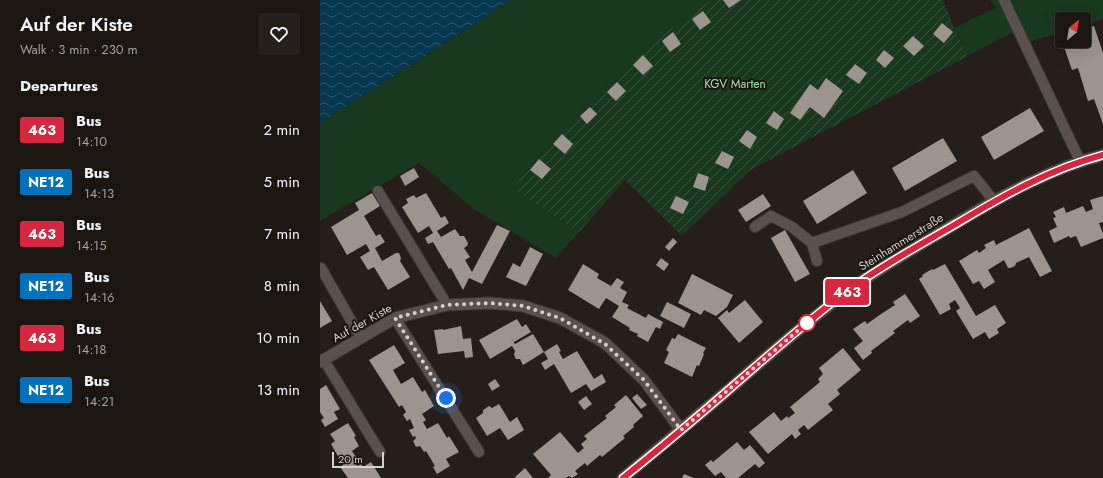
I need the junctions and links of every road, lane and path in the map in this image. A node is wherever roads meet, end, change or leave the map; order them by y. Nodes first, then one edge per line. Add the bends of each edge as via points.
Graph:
1 (1004, 0) edge
2 (1103, 155) edge
3 (1080, 161) junction
4 (378, 192) dead end
5 (994, 201) junction
6 (755, 227) dead end
7 (812, 243) junction
8 (817, 261) dead end
9 (321, 268) edge
10 (447, 305) junction
11 (395, 318) junction
12 (361, 338) junction
13 (322, 361) edge
14 (681, 430) junction
15 (380, 452) dead end
16 (479, 452) dead end
17 (623, 478) edge

1 - 3 lane
2 - 3 street, Steinhammerstraße
3 - 5 street, Steinhammerstraße via 1043,176
4 - 10 lane
5 - 7 lane via 974,176 902,212
5 - 14 street, Steinhammerstraße via 890,262 851,289 803,326
6 - 7 lane via 771,216 792,227
7 - 8 lane
9 - 12 lane
10 - 11 street, Auf der Kiste
10 - 14 street, Auf der Kiste via 490,303 523,306 560,318 605,344 638,374
11 - 12 street, Auf der Kiste
11 - 16 lane
12 - 13 street, Auf der Kiste
13 - 15 lane
14 - 17 street, Steinhammerstraße

